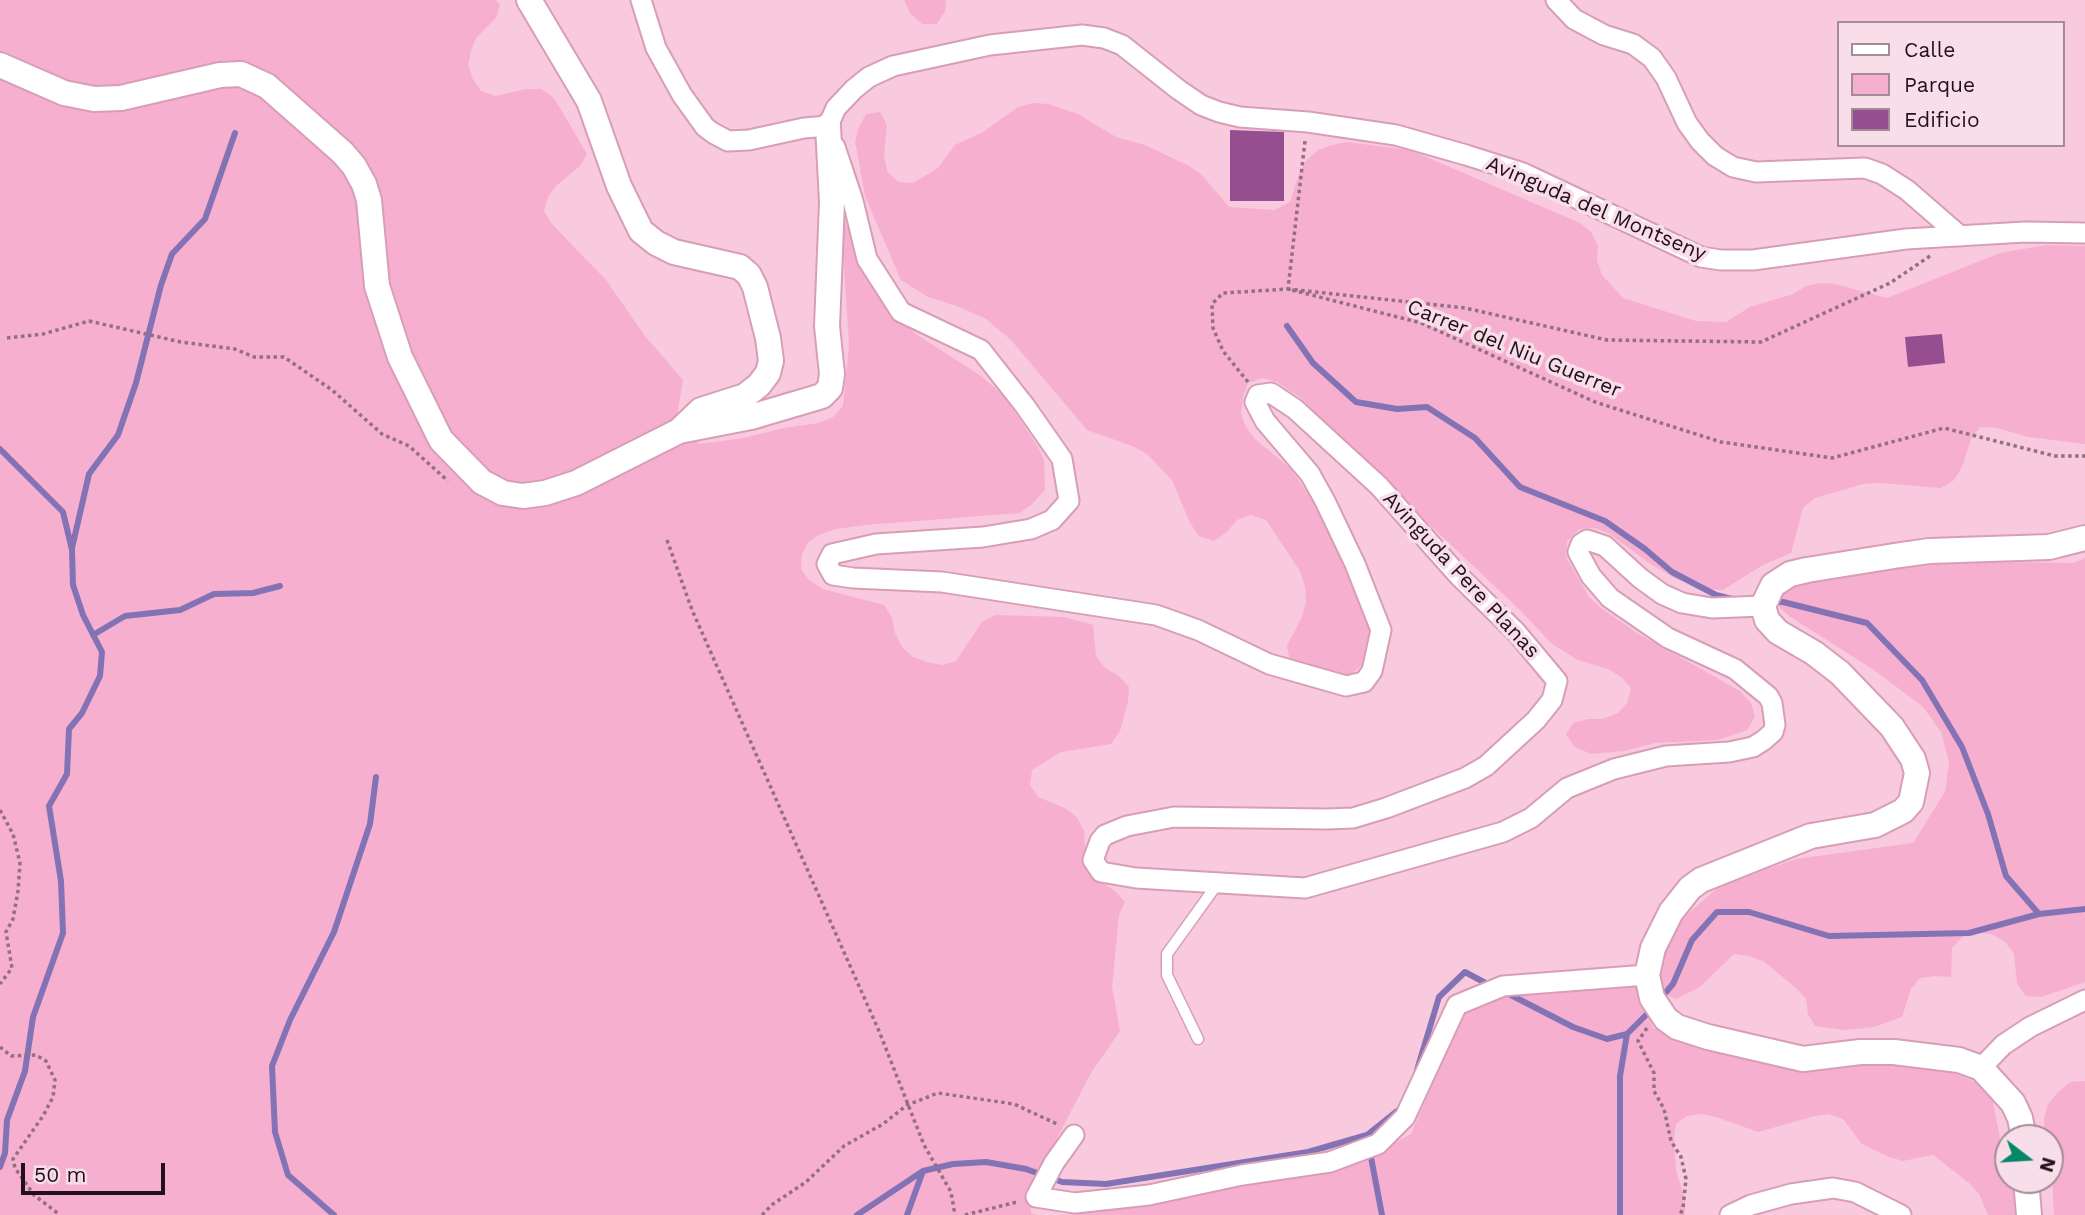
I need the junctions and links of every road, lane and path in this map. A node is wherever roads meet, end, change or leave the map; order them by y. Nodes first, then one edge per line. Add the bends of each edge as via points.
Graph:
1 (529, 0) edge
2 (641, 0) edge
3 (1556, 0) edge
4 (0, 65) edge
5 (1308, 122) junction
6 (828, 126) junction
7 (2085, 233) edge
8 (1960, 236) junction
9 (1288, 289) junction
10 (7, 338) dead end
11 (1258, 395) junction
12 (679, 431) junction
13 (2085, 456) edge
14 (457, 489) dead end
15 (2085, 538) edge
16 (667, 540) dead end
17 (1763, 606) junction
18 (0, 810) edge
19 (1219, 883) junction
20 (1647, 975) junction
21 (0, 984) edge
22 (2085, 1000) edge
23 (1660, 1013) junction
24 (1198, 1039) dead end
25 (0, 1047) edge
26 (1981, 1068) junction
27 (907, 1105) junction
28 (2022, 1124) edge
29 (1074, 1136) joint
30 (2027, 1194) edge
31 (1036, 1197) junction
32 (60, 1215) edge
33 (762, 1215) edge
34 (955, 1215) edge
35 (965, 1215) edge
36 (1680, 1215) edge
37 (1730, 1215) edge
38 (1901, 1215) edge
39 (2029, 1215) edge

1 - 12 street via 589,101 618,186 641,231 674,252 740,267 755,287 768,338 768,373 745,396 701,410
2 - 6 street via 656,48 682,95 713,133 728,141 749,140
3 - 8 street via 1574,19 1604,36 1633,44 1652,58 1700,141 1733,167 1756,172 1865,168 1907,190
4 - 12 street via 64,93 94,99 121,99 220,75 241,74 267,86 343,153 359,175 369,200 377,286 400,358 441,440 482,482 503,493 545,493 576,483
5 - 6 street, Avinguda del Montseny via 1219,112 1190,98 1122,45 1082,35 990,45 893,66 853,89
5 - 8 street, Avinguda del Montseny via 1396,135 1523,173 1701,257 1754,260
5 - 9 path
6 - 11 street via 867,259 901,312 981,350 1062,459 1069,501 1052,520 1031,529 876,544 832,554 827,564 833,575 942,582 1156,615 1198,629 1269,664 1346,686 1364,682 1372,671 1381,631 1336,522 1310,474 1265,421 1255,402
6 - 12 street via 830,388 822,396
7 - 8 street, Avinguda del Montseny
8 - 9 path, Carrer del Niu Guerrer via 1890,283 1761,342 1607,340 1465,308
9 - 11 path via 1223,293 1212,304 1213,328 1223,351
9 - 13 path, Carrer del Niu Guerrer via 1421,323 1595,402 1721,442 1832,458 1944,428 2055,456
10 - 14 path via 89,321 235,349 254,357 284,358 332,390 382,434 410,446
11 - 19 street, Avinguda Pere Planas via 1271,393 1295,409 1379,486 1557,681 1552,700 1536,720 1486,766 1386,808 1353,818 1174,817 1127,826 1105,835 1095,849 1096,867 1111,876
15 - 17 street via 2049,547 1929,551 1807,570 1780,579
16 - 27 path via 692,610 879,1031
17 - 19 street, Avinguda Pere Planas via 1712,608 1682,603 1640,578 1605,546 1587,540 1578,552 1610,598 1668,638 1735,669 1768,696 1773,732 1753,747 1665,757 1614,769 1567,789 1531,818 1503,832 1305,888
17 - 20 street via 1772,626 1840,673 1892,727 1913,759 1916,788 1911,802 1891,819 1811,836 1701,880 1671,912 1658,935
18 - 21 path via 13,834 20,863 13,919 6,932 12,968
19 - 24 lane via 1167,954 1167,975
20 - 23 street
20 - 31 street via 1503,985 1457,1005 1405,1117 1378,1144 1330,1162 1149,1195 1074,1203
22 - 26 street via 2030,1027 2003,1045
23 - 26 street via 1677,1027 1787,1057 1894,1052 1959,1060
23 - 36 path via 1638,1041 1654,1073 1654,1091 1664,1109 1671,1142 1681,1157 1686,1179
25 - 32 path via 11,1056 36,1055 46,1061 55,1080 43,1116 13,1159 34,1195
26 - 28 street via 2013,1103
27 - 29 path via 938,1093 1014,1104
27 - 33 path via 844,1146
27 - 34 path via 951,1192
29 - 31 street
30 - 39 street
31 - 35 path
37 - 38 street via 1791,1194 1833,1188 1855,1192

